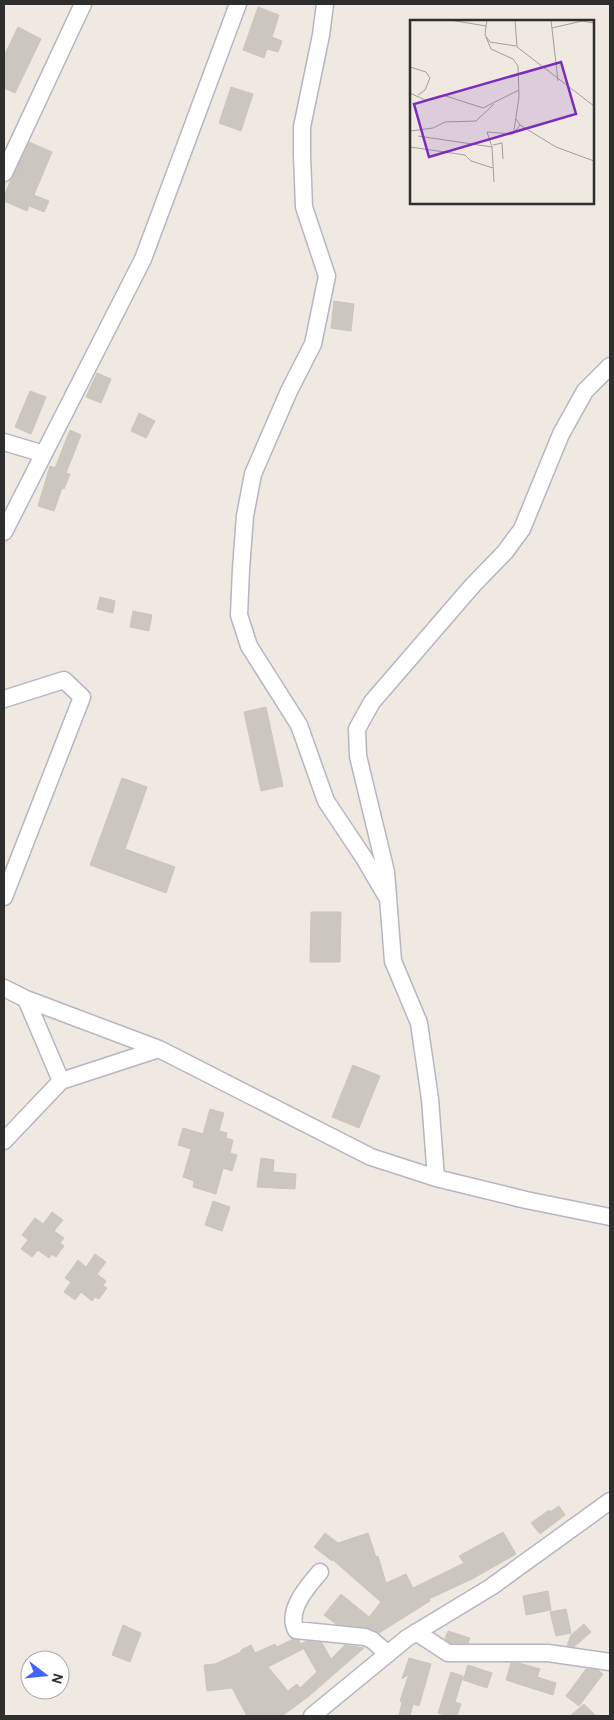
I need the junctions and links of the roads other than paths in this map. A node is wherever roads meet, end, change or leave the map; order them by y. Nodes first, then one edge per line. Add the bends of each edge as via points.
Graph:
1 (83, 4) edge
2 (238, 4) edge
3 (325, 4) edge
4 (4, 173) edge
5 (610, 366) edge
6 (4, 442) edge
7 (44, 454) junction
8 (4, 532) edge
9 (4, 699) edge
10 (4, 897) edge
11 (388, 899) junction
12 (4, 988) edge
13 (26, 999) junction
14 (159, 1049) junction
15 (61, 1081) junction
16 (4, 1140) edge
17 (436, 1178) junction
18 (610, 1217) edge
19 (610, 1501) edge
20 (320, 1572) dead end
21 (416, 1632) junction
22 (388, 1654) junction
23 (610, 1662) edge
24 (312, 1716) edge

1 - 4 street
2 - 7 street via 143,259
3 - 11 street via 302,127 302,155 304,207 327,276 313,344 253,474 245,516 239,615 249,646 299,725 326,801
5 - 11 street via 585,391 561,434 522,529 372,702 357,729 358,756 386,872
6 - 7 street
7 - 8 street
9 - 10 street via 64,680 82,697
11 - 17 street via 393,961 419,1023 430,1099
12 - 13 street
13 - 14 street
13 - 15 street
14 - 15 street
14 - 17 street via 371,1157
15 - 16 street
17 - 18 street
19 - 21 street via 491,1587
20 - 22 street via 298,1600 296,1630 372,1640
21 - 22 street
21 - 23 street via 448,1652 548,1653
22 - 24 street

